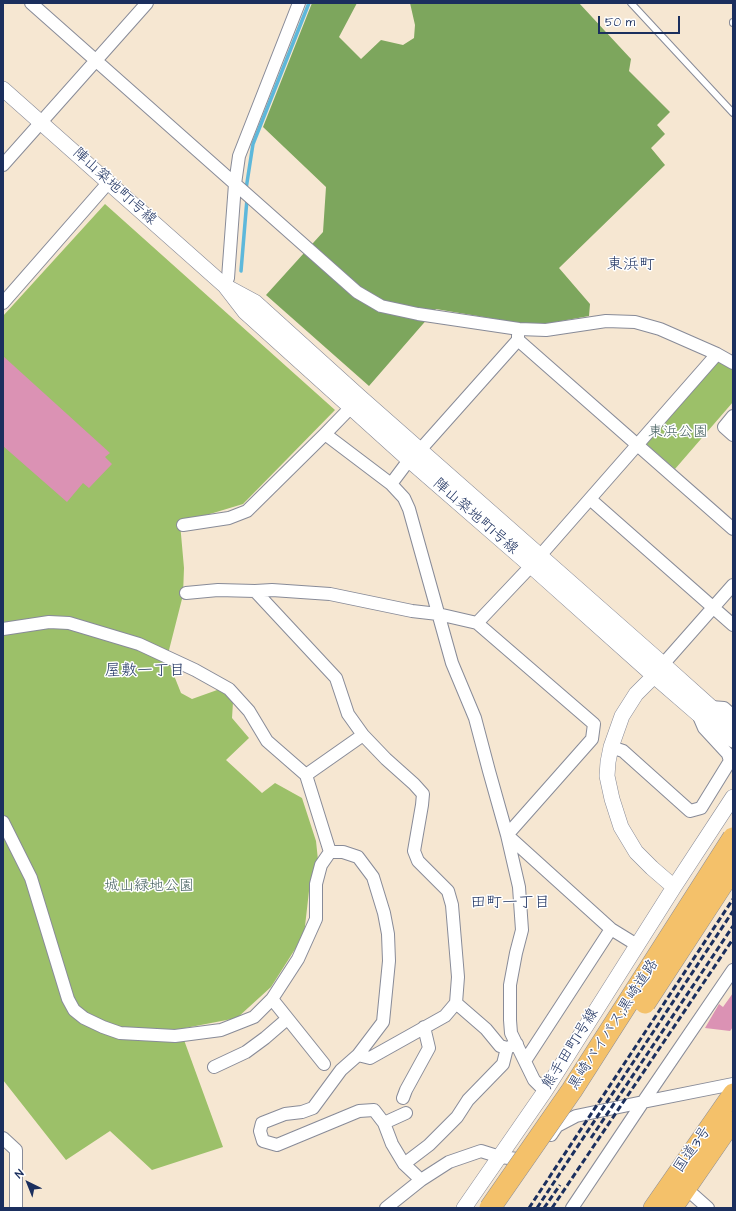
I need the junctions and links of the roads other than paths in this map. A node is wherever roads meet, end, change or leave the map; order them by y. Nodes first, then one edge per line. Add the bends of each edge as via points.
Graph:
1 (31, 3) edge
2 (147, 3) edge
3 (299, 3) edge
4 (630, 3) edge
5 (96, 61) junction
6 (3, 89) edge
7 (733, 113) edge
8 (40, 122) junction
9 (3, 165) edge
10 (108, 183) junction
11 (237, 187) junction
12 (225, 286) junction
13 (3, 302) edge
14 (518, 334) junction
15 (717, 354) junction
16 (733, 363) edge
17 (356, 402) junction
18 (733, 416) edge
19 (325, 434) junction
20 (733, 435) edge
21 (637, 445) junction
22 (414, 455) junction
23 (391, 484) junction
24 (590, 498) junction
25 (183, 525) dead end
26 (733, 529) edge
27 (535, 560) junction
28 (733, 585) edge
29 (255, 591) junction
30 (186, 593) dead end
31 (713, 607) junction
32 (438, 614) junction
33 (477, 623) junction
34 (733, 625) edge
35 (3, 629) edge
36 (659, 670) junction
37 (704, 710) junction
38 (733, 716) edge
39 (733, 734) edge
40 (363, 735) junction
41 (733, 740) edge
42 (611, 747) junction
43 (306, 775) junction
44 (733, 797) edge
45 (3, 822) edge
46 (507, 836) junction
47 (733, 838) edge
48 (330, 852) junction
49 (733, 868) edge
50 (674, 887) junction
51 (611, 929) junction
52 (637, 945) junction
53 (733, 970) edge
54 (272, 999) junction
55 (456, 1003) junction
56 (287, 1019) junction
57 (424, 1027) junction
58 (512, 1046) junction
59 (358, 1055) junction
60 (525, 1061) junction
61 (324, 1064) dead end
62 (214, 1066) dead end
63 (733, 1084) edge
64 (545, 1091) junction
65 (733, 1093) edge
66 (404, 1098) dead end
67 (643, 1102) junction
68 (406, 1113) dead end
69 (733, 1121) edge
70 (384, 1123) junction
71 (3, 1138) edge
72 (500, 1157) junction
73 (404, 1164) junction
74 (421, 1180) junction
75 (680, 1184) junction
76 (16, 1208) edge
77 (386, 1208) edge
78 (464, 1208) edge
79 (490, 1208) edge
80 (507, 1208) edge
81 (572, 1208) edge
82 (653, 1208) edge
83 (673, 1208) edge
84 (708, 1208) edge

1 - 5 street
2 - 5 street
3 - 11 street via 239,156
4 - 7 lane
5 - 8 street
5 - 11 street
6 - 8 street, 陣山築地町1号線
8 - 9 street
8 - 10 street, 陣山築地町1号線
10 - 12 street, 陣山築地町1号線
10 - 13 street
11 - 12 street via 228,278
11 - 14 street via 357,292 381,306
12 - 17 street, 陣山築地町1号線 via 255,302
14 - 15 street via 606,321 634,322 660,329
14 - 21 street
14 - 22 street
15 - 16 street
15 - 21 street
17 - 19 street
17 - 22 street, 陣山築地町1号線
18 - 20 street via 724,427
19 - 23 street
19 - 25 street via 247,511 229,518
21 - 24 street
21 - 26 street
22 - 23 street
22 - 27 street, 陣山築地町1号線
23 - 32 street via 404,498 409,509
24 - 27 street
24 - 31 street
27 - 33 street
27 - 36 street, 陣山築地町1号線
28 - 31 street
29 - 30 street via 218,590
29 - 32 street via 330,594
29 - 40 street via 336,678 348,714
31 - 34 street
31 - 36 street
32 - 33 street
32 - 46 street via 452,663 475,718
33 - 46 street via 594,724 592,739
35 - 43 street via 49,622 69,624 139,644 195,670 229,689 249,711 266,741
36 - 37 street, 陣山築地町1号線
36 - 42 street via 636,694 622,716
37 - 38 street via 724,708
37 - 39 street, 陣山築地町1号線
37 - 41 street, 陣山築地町1号線
37 - 42 street via 704,728 728,754 730,761 701,808 690,811 623,751
40 - 43 street
40 - 55 street via 423,794 414,851 418,861 448,891 452,905 458,977
42 - 50 street via 607,776 621,827 636,852
43 - 48 street
44 - 50 street, 熊手田町1号線
45 - 54 street via 31,878 68,999 74,1010 84,1018 120,1033 175,1036 221,1030 254,1018
46 - 51 street
46 - 58 street via 519,886 522,930 510,985
47 - 79 highway, 黒崎バイパス;黒崎道路, bridge via 572,1090
48 - 54 street via 320,865 316,884 316,919 298,959
48 - 59 street via 343,852 358,857 362,862 372,877 388,934 389,961 383,1022
49 - 80 highway, 黒崎バイパス;黒崎道路, bridge via 584,1097
50 - 52 street, 熊手田町1号線
51 - 52 street
51 - 60 street
52 - 64 street, 熊手田町1号線
53 - 67 street
54 - 56 street
55 - 57 street via 445,1016
55 - 58 street via 486,1029 500,1046
56 - 61 street
56 - 62 street via 246,1052
57 - 59 street via 370,1058
57 - 66 street via 429,1048
58 - 60 street
58 - 73 street via 503,1064 468,1100 456,1117 429,1145
59 - 70 street via 341,1070 313,1108 286,1114 262,1124 260,1131 263,1141 277,1145 359,1111 374,1110
60 - 64 street via 534,1080
63 - 67 street
64 - 72 street, 熊手田町1号線
65 - 75 highway, 国道3号
67 - 72 street via 566,1120 557,1126 532,1161
67 - 81 street
68 - 70 street
69 - 75 highway, 国道3号
70 - 73 street via 392,1144
71 - 76 street via 16,1150
72 - 74 street via 481,1152 450,1162
72 - 78 street, 熊手田町1号線
73 - 74 street
74 - 77 street
75 - 82 highway, 国道3号
75 - 83 highway, 国道3号
75 - 84 street

